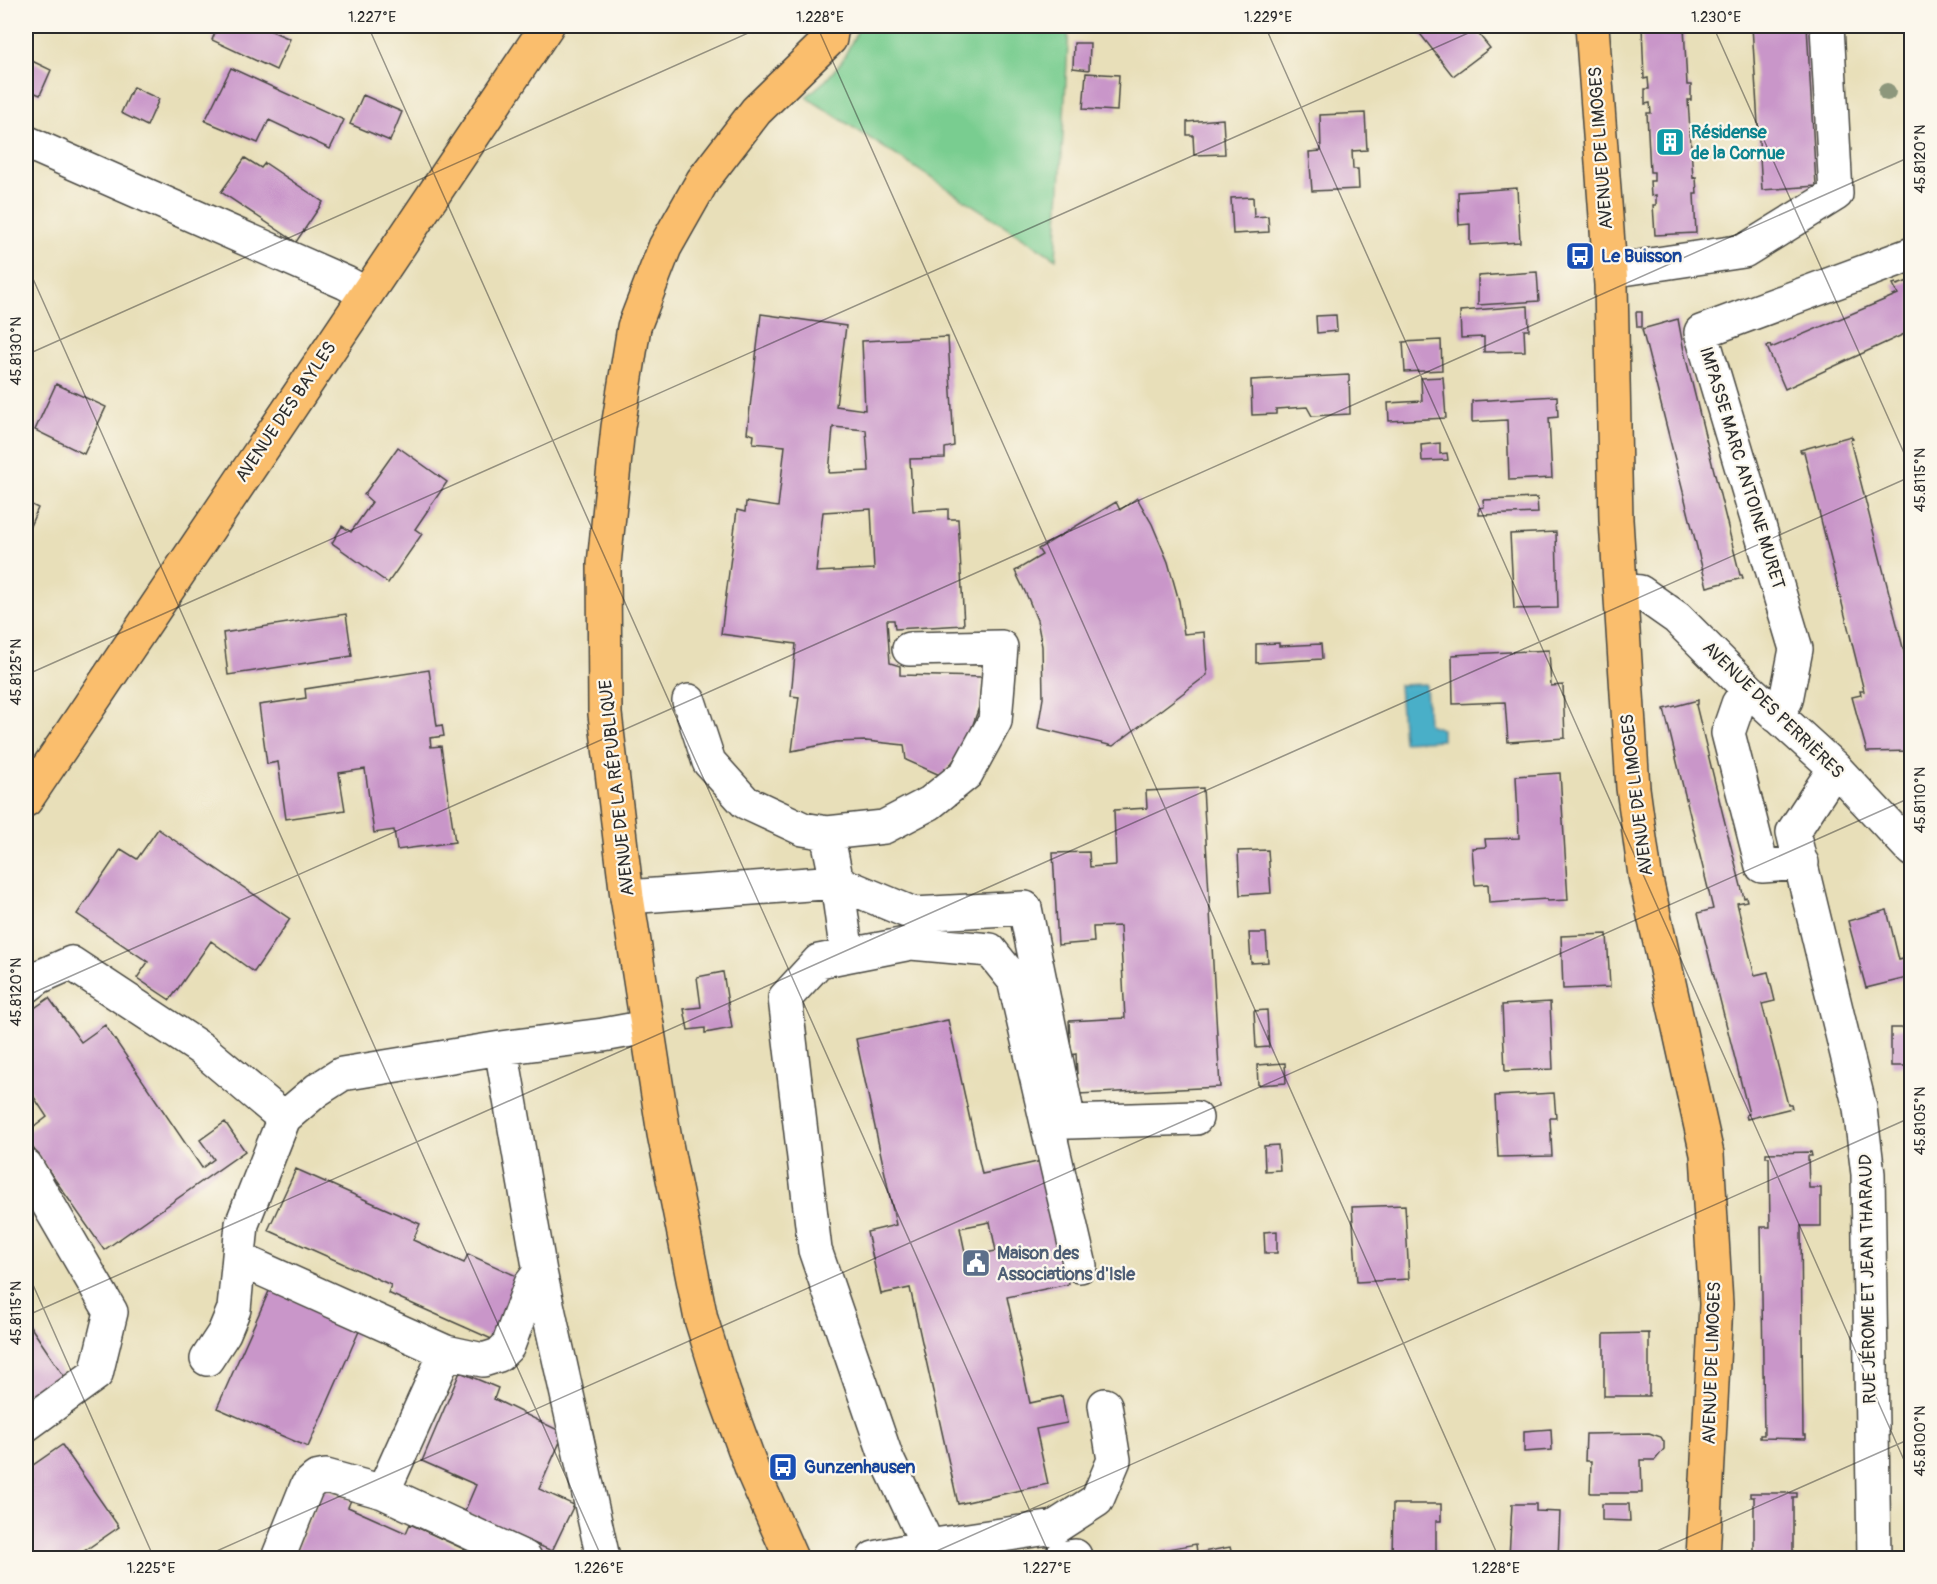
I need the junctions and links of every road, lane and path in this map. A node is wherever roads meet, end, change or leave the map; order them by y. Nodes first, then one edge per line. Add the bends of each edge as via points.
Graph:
1 (547, 26) edge
2 (832, 26) edge
3 (1592, 26) edge
4 (1827, 26) edge
5 (26, 142) edge
6 (1911, 254) edge
7 (1610, 271) junction
8 (366, 294) junction
9 (1621, 590) junction
10 (909, 649) dead end
11 (1748, 689) junction
12 (689, 701) dead end
13 (1777, 716) junction
14 (1834, 768) junction
15 (26, 800) edge
16 (827, 833) junction
17 (1911, 850) edge
18 (1802, 863) junction
19 (837, 882) junction
20 (627, 897) junction
21 (847, 955) junction
22 (26, 987) edge
23 (647, 1027) junction
24 (501, 1048) junction
25 (284, 1118) junction
26 (1196, 1118) dead end
27 (26, 1166) edge
28 (239, 1259) junction
29 (1080, 1266) dead end
30 (540, 1272) junction
31 (446, 1352) junction
32 (207, 1359) dead end
33 (1105, 1405) dead end
34 (26, 1425) edge
35 (382, 1492) junction
36 (928, 1546) junction
37 (492, 1551) edge
38 (278, 1558) edge
39 (525, 1558) edge
40 (603, 1558) edge
41 (791, 1558) edge
42 (874, 1558) edge
43 (1703, 1558) edge
44 (1874, 1558) edge

1 - 8 main road, AVENUE DES BAYLES
2 - 20 main road, AVENUE DE LA RÉPUBLIQUE via 830,39 756,111 703,180 665,247 634,327 618,427 604,564 605,714
3 - 7 main road, AVENUE DE LIMOGES
4 - 7 street via 1836,194 1744,251
5 - 8 street
6 - 13 street, IMPASSE MARC ANTOINE MURET via 1701,332 1796,649 1786,700
7 - 9 main road, AVENUE DE LIMOGES
8 - 15 main road, AVENUE DES BAYLES
9 - 11 street, AVENUE DES PERRIÈRES via 1640,592 1677,618
9 - 43 main road, AVENUE DE LIMOGES via 1633,788 1645,874 1707,1154 1716,1304
10 - 16 street via 1001,647 995,721 966,774 930,803 884,827
11 - 13 street, AVENUE DES PERRIÈRES
11 - 18 street via 1728,733 1762,866
12 - 16 street via 709,762 745,802 803,829
13 - 14 street, AVENUE DES PERRIÈRES
14 - 17 street, AVENUE DES PERRIÈRES
14 - 18 street, RUE JÉROME ET JEAN THARAUD via 1793,832
16 - 19 street
18 - 44 street, RUE JÉROME ET JEAN THARAUD via 1860,1108 1868,1174
19 - 20 street
19 - 21 street
19 - 26 street via 914,914 1025,908 1069,1122
20 - 23 main road, AVENUE DE LA RÉPUBLIQUE
21 - 29 street via 911,943 990,950 1014,981
21 - 36 street via 819,961 785,998 815,1250 887,1459
22 - 25 street via 39,976 70,963 203,1050
23 - 24 street
23 - 41 main road, AVENUE DE LA RÉPUBLIQUE via 701,1319 749,1460
24 - 25 street via 342,1074
24 - 30 street
25 - 28 street via 242,1224
27 - 34 street via 111,1312 96,1374
28 - 31 street
28 - 32 street via 234,1309
30 - 31 street via 531,1284 508,1346 499,1355 483,1360
30 - 40 street
31 - 35 street
33 - 36 street via 1114,1460 1097,1500 1054,1527
35 - 37 street
35 - 38 street via 326,1476 316,1478 307,1486
36 - 42 street
37 - 39 street

